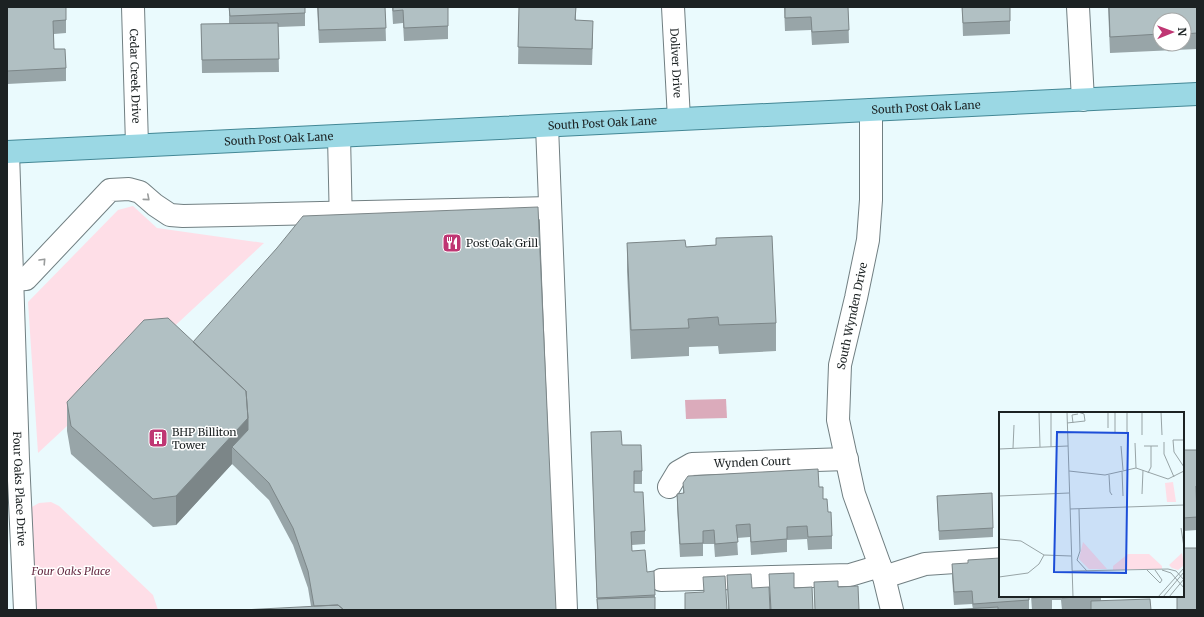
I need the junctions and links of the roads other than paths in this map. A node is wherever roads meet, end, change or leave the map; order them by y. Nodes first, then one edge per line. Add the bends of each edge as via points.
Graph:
1 (133, 7) edge
2 (673, 7) edge
3 (1078, 7) edge
4 (1197, 94) edge
5 (1083, 100) junction
6 (871, 110) junction
7 (679, 119) junction
8 (547, 126) junction
9 (339, 136) junction
10 (137, 145) junction
11 (7, 152) edge
12 (550, 208) junction
13 (341, 222) junction
14 (12, 280) junction
15 (847, 459) junction
16 (669, 487) dead end
17 (999, 559) edge
18 (882, 571) junction
19 (661, 580) dead end
20 (24, 610) edge
21 (566, 610) edge
22 (892, 610) edge

1 - 10 street, Cedar Creek Drive
2 - 7 street, Doliver Drive
3 - 5 street
4 - 5 main road, South Post Oak Lane
5 - 6 main road, South Post Oak Lane
6 - 7 main road, South Post Oak Lane
6 - 15 street, South Wynden Drive via 871,200 868,240 840,370 838,420
7 - 8 main road, South Post Oak Lane
8 - 9 main road, South Post Oak Lane
8 - 12 street
9 - 10 main road, South Post Oak Lane
9 - 13 street
10 - 11 main road, South Post Oak Lane
11 - 14 street, Four Oaks Place Drive
12 - 13 street
12 - 21 street
14 -> 13 street via 26,279 110,190 129,189 140,192 170,215
14 - 20 street, Four Oaks Place Drive
15 - 16 street, Wynden Court via 692,464 678,472
15 - 18 street, South Wynden Drive via 854,494
17 - 18 street via 925,564
18 - 19 street via 850,575
18 - 22 street, South Wynden Drive

